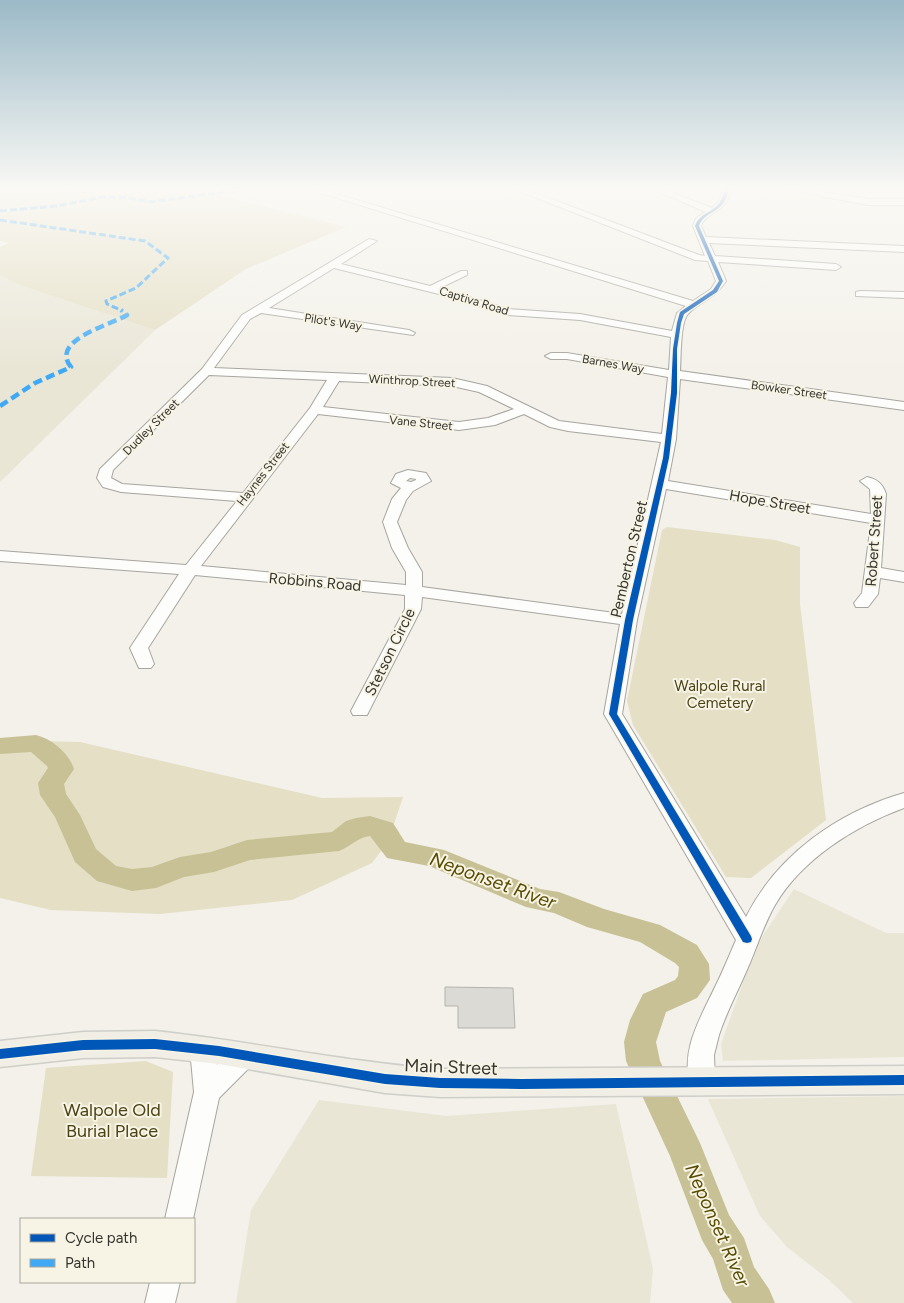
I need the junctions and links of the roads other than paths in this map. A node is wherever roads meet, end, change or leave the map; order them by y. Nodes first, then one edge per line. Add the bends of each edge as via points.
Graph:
1 (358, 250) edge
2 (512, 250) edge
3 (677, 250) edge
4 (708, 250) edge
5 (712, 259) junction
6 (333, 265) junction
7 (836, 267) dead end
8 (464, 274) dead end
9 (431, 288) junction
10 (860, 294) dead end
11 (904, 295) edge
12 (694, 305) junction
13 (258, 309) junction
14 (408, 332) dead end
15 (676, 336) junction
16 (551, 356) dead end
17 (206, 371) junction
18 (674, 374) junction
19 (335, 377) junction
20 (904, 406) edge
21 (524, 409) junction
22 (315, 410) junction
23 (669, 439) junction
24 (867, 481) dead end
25 (661, 484) junction
26 (409, 487) dead end
27 (245, 497) junction
28 (878, 520) junction
29 (0, 556) edge
30 (190, 570) junction
31 (874, 572) junction
32 (904, 577) edge
33 (415, 591) junction
34 (862, 603) dead end
35 (629, 620) junction
36 (145, 664) dead end
37 (360, 712) dead end
38 (899, 807) edge
39 (747, 939) junction
40 (203, 1049) junction
41 (0, 1054) edge
42 (245, 1055) junction
43 (904, 1080) edge
44 (702, 1081) junction
45 (207, 1092) junction
46 (178, 1218) edge
47 (165, 1283) edge
48 (160, 1303) edge

1 - 6 street, Dudley Street
2 - 12 street
3 - 5 street
4 - 5 street, Pemberton Street
5 - 7 street
5 - 12 street, Pemberton Street via 721,281 714,291
6 - 9 street, Captiva Road
6 - 13 street, Dudley Street
8 - 9 street
9 - 15 street, Captiva Road via 507,312 580,317
10 - 11 street
12 - 15 street, Pemberton Street via 682,313
13 - 14 street, Pilot's Way
13 - 17 street, Dudley Street via 230,335
15 - 18 street, Pemberton Street
16 - 18 street, Barnes Way
17 - 19 street, Winthrop Street
17 - 27 street, Dudley Street via 107,469 104,478 108,484 143,491
18 - 20 street, Bowker Street
18 - 23 street, Pemberton Street
19 - 21 street, Winthrop Street via 452,382 483,389
19 - 22 street, Haynes Street
21 - 22 street, Vane Street via 490,422 459,426
21 - 23 street, Winthrop Street via 568,427
22 - 27 street, Haynes Street
23 - 25 street, Pemberton Street
24 - 28 street, Robert Street via 878,488
25 - 28 street, Hope Street
25 - 35 street, Pemberton Street
26 - 33 street via 399,499 390,522 414,572
27 - 30 street, Haynes Street
28 - 31 street, Robert Street
29 - 30 street, Robbins Road
30 - 33 street, Robbins Road
30 - 36 street, Haynes Street via 139,648
31 - 32 street
31 - 34 street, Robert Street via 870,594
33 - 35 street, Robbins Road
33 - 37 street, Stetson Circle via 413,609
35 - 39 street, Pemberton Street via 613,714
38 - 39 street via 853,823 789,868 772,890
39 - 44 street via 706,1035 701,1056
40 - 41 main road, Main Street via 155,1044 83,1045
40 - 42 main road, Main Street
40 - 45 street
42 - 44 main road, Main Street via 378,1078 440,1083
42 - 45 street
43 - 44 main road, Main Street
45 - 46 street
47 - 48 street

